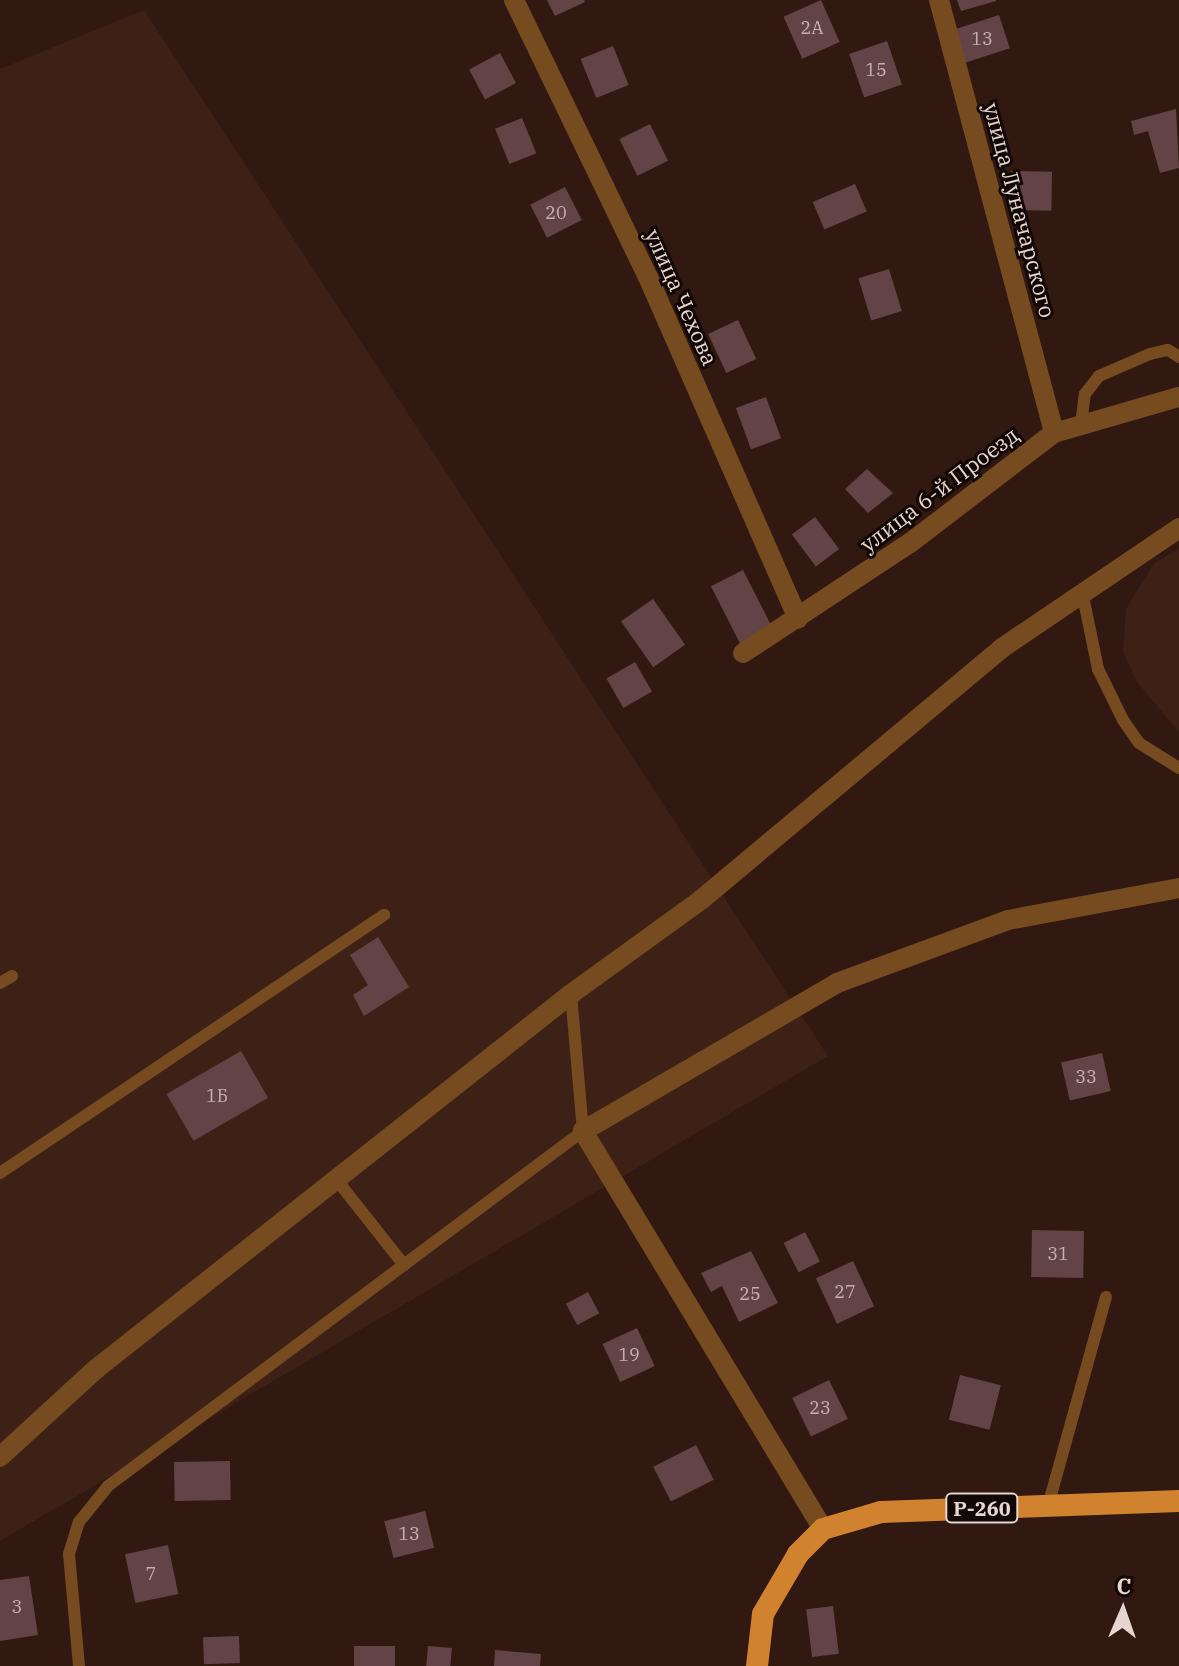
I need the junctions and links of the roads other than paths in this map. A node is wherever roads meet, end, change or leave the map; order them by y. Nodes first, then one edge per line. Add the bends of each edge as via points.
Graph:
1 (514, 0) edge
2 (939, 0) edge
3 (1179, 357) edge
4 (1179, 397) edge
5 (1081, 425) junction
6 (1054, 433) junction
7 (1179, 528) edge
8 (1083, 596) junction
9 (798, 619) junction
10 (743, 653) dead end
11 (1179, 768) edge
12 (1179, 888) edge
13 (384, 915) dead end
14 (571, 994) junction
15 (583, 1131) junction
16 (0, 1173) edge
17 (336, 1179) junction
18 (404, 1265) junction
19 (1106, 1297) dead end
20 (0, 1457) edge
21 (1179, 1501) edge
22 (1048, 1506) junction
23 (823, 1529) junction
24 (79, 1666) edge
25 (757, 1666) edge

1 - 9 street, улица Чехова via 648,277
2 - 6 street, улица Луначарского
3 - 5 lane via 1168,350 1150,354 1099,376 1085,394
4 - 5 street, улица 6-й Проезд
5 - 6 street, улица 6-й Проезд
6 - 9 street, улица 6-й Проезд via 910,543
7 - 8 street
8 - 11 lane via 1098,669 1123,720 1139,743
8 - 14 street via 1002,648 702,899
9 - 10 street, улица 6-й Проезд
12 - 15 street via 1008,920 837,983
13 - 16 lane
14 - 15 lane
14 - 17 street
15 - 18 lane
15 - 23 street
17 - 18 lane
17 - 20 street via 96,1369
18 - 24 lane via 108,1486 79,1522 69,1554
19 - 22 lane
21 - 22 highway, Р-260
22 - 23 highway, Р-260 via 881,1512
23 - 25 highway, Р-260 via 798,1554 763,1614

